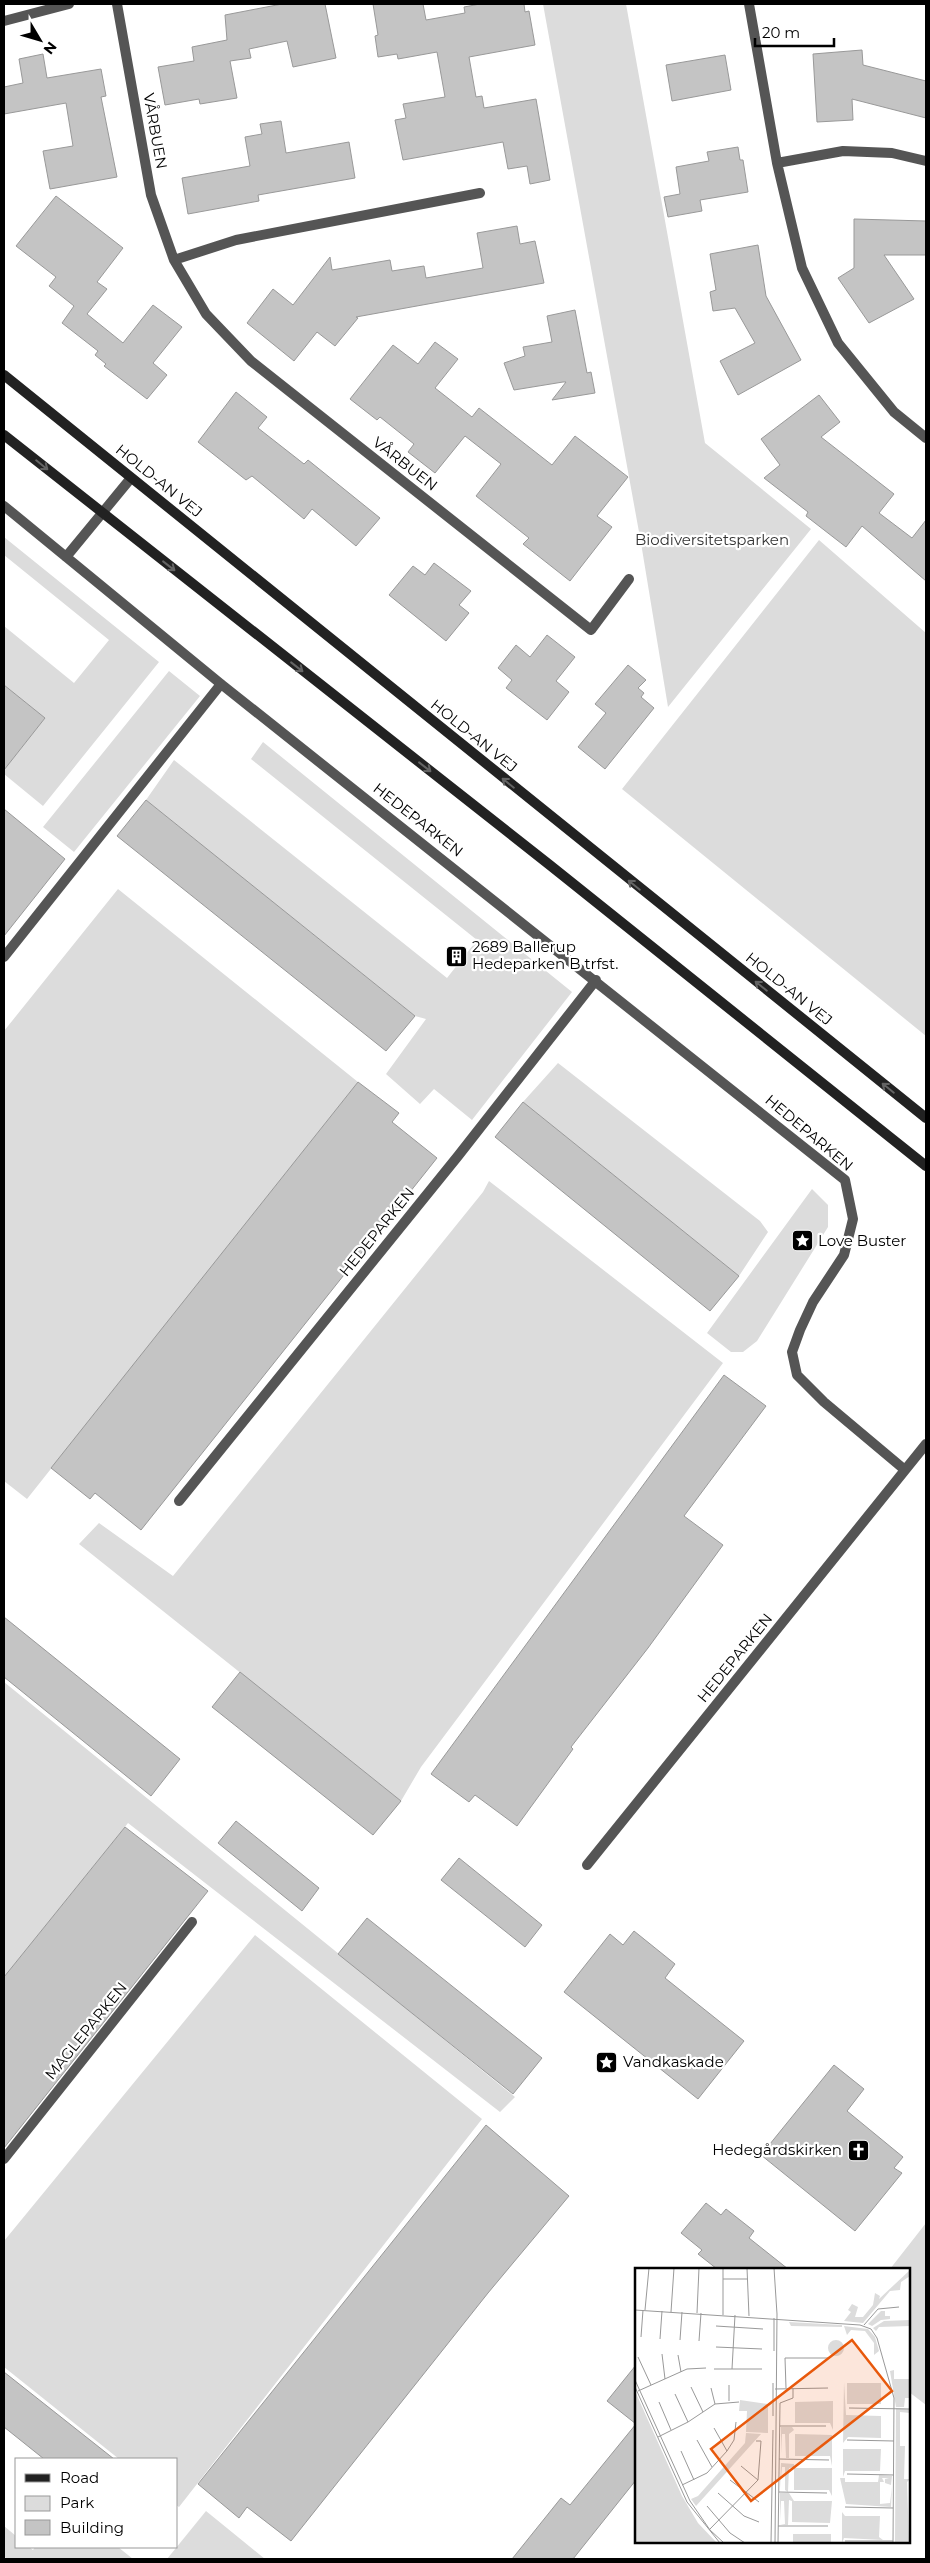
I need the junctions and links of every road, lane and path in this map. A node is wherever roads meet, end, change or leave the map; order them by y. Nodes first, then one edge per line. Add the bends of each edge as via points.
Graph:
1 (69, 4) edge
2 (117, 4) edge
3 (749, 4) edge
4 (4, 21) edge
5 (926, 161) edge
6 (777, 163) junction
7 (480, 193) dead end
8 (174, 260) junction
9 (4, 375) edge
10 (4, 435) edge
11 (926, 438) edge
12 (132, 478) junction
13 (4, 506) edge
14 (102, 514) junction
15 (66, 556) junction
16 (629, 579) dead end
17 (221, 684) junction
18 (4, 956) edge
19 (596, 980) junction
20 (926, 1118) edge
21 (926, 1166) edge
22 (926, 1444) edge
23 (905, 1470) junction
24 (180, 1501) dead end
25 (588, 1865) dead end
26 (192, 1922) dead end
27 (4, 2159) edge

1 - 4 street
2 - 8 street, VÅRBUEN via 151,195
3 - 6 street
5 - 6 street via 892,153 843,151
6 - 11 street via 802,268 838,343 894,412
7 - 8 street via 236,240
8 - 16 street, VÅRBUEN via 206,314 251,361 591,630
9 - 12 street, HOLD-AN VEJ
10 -> 14 street
12 - 14 street
20 -> 12 street, HOLD-AN VEJ
13 - 15 street, HEDEPARKEN
14 - 15 street
14 -> 21 street via 559,872
15 - 17 street, HEDEPARKEN
17 - 18 street
17 - 19 street, HEDEPARKEN
19 - 23 street, HEDEPARKEN via 845,1180 854,1219 844,1255 814,1302 792,1352 797,1375
19 - 24 street, HEDEPARKEN
22 - 23 street, HEDEPARKEN
23 - 25 street, HEDEPARKEN
26 - 27 street, MAGLEPARKEN

